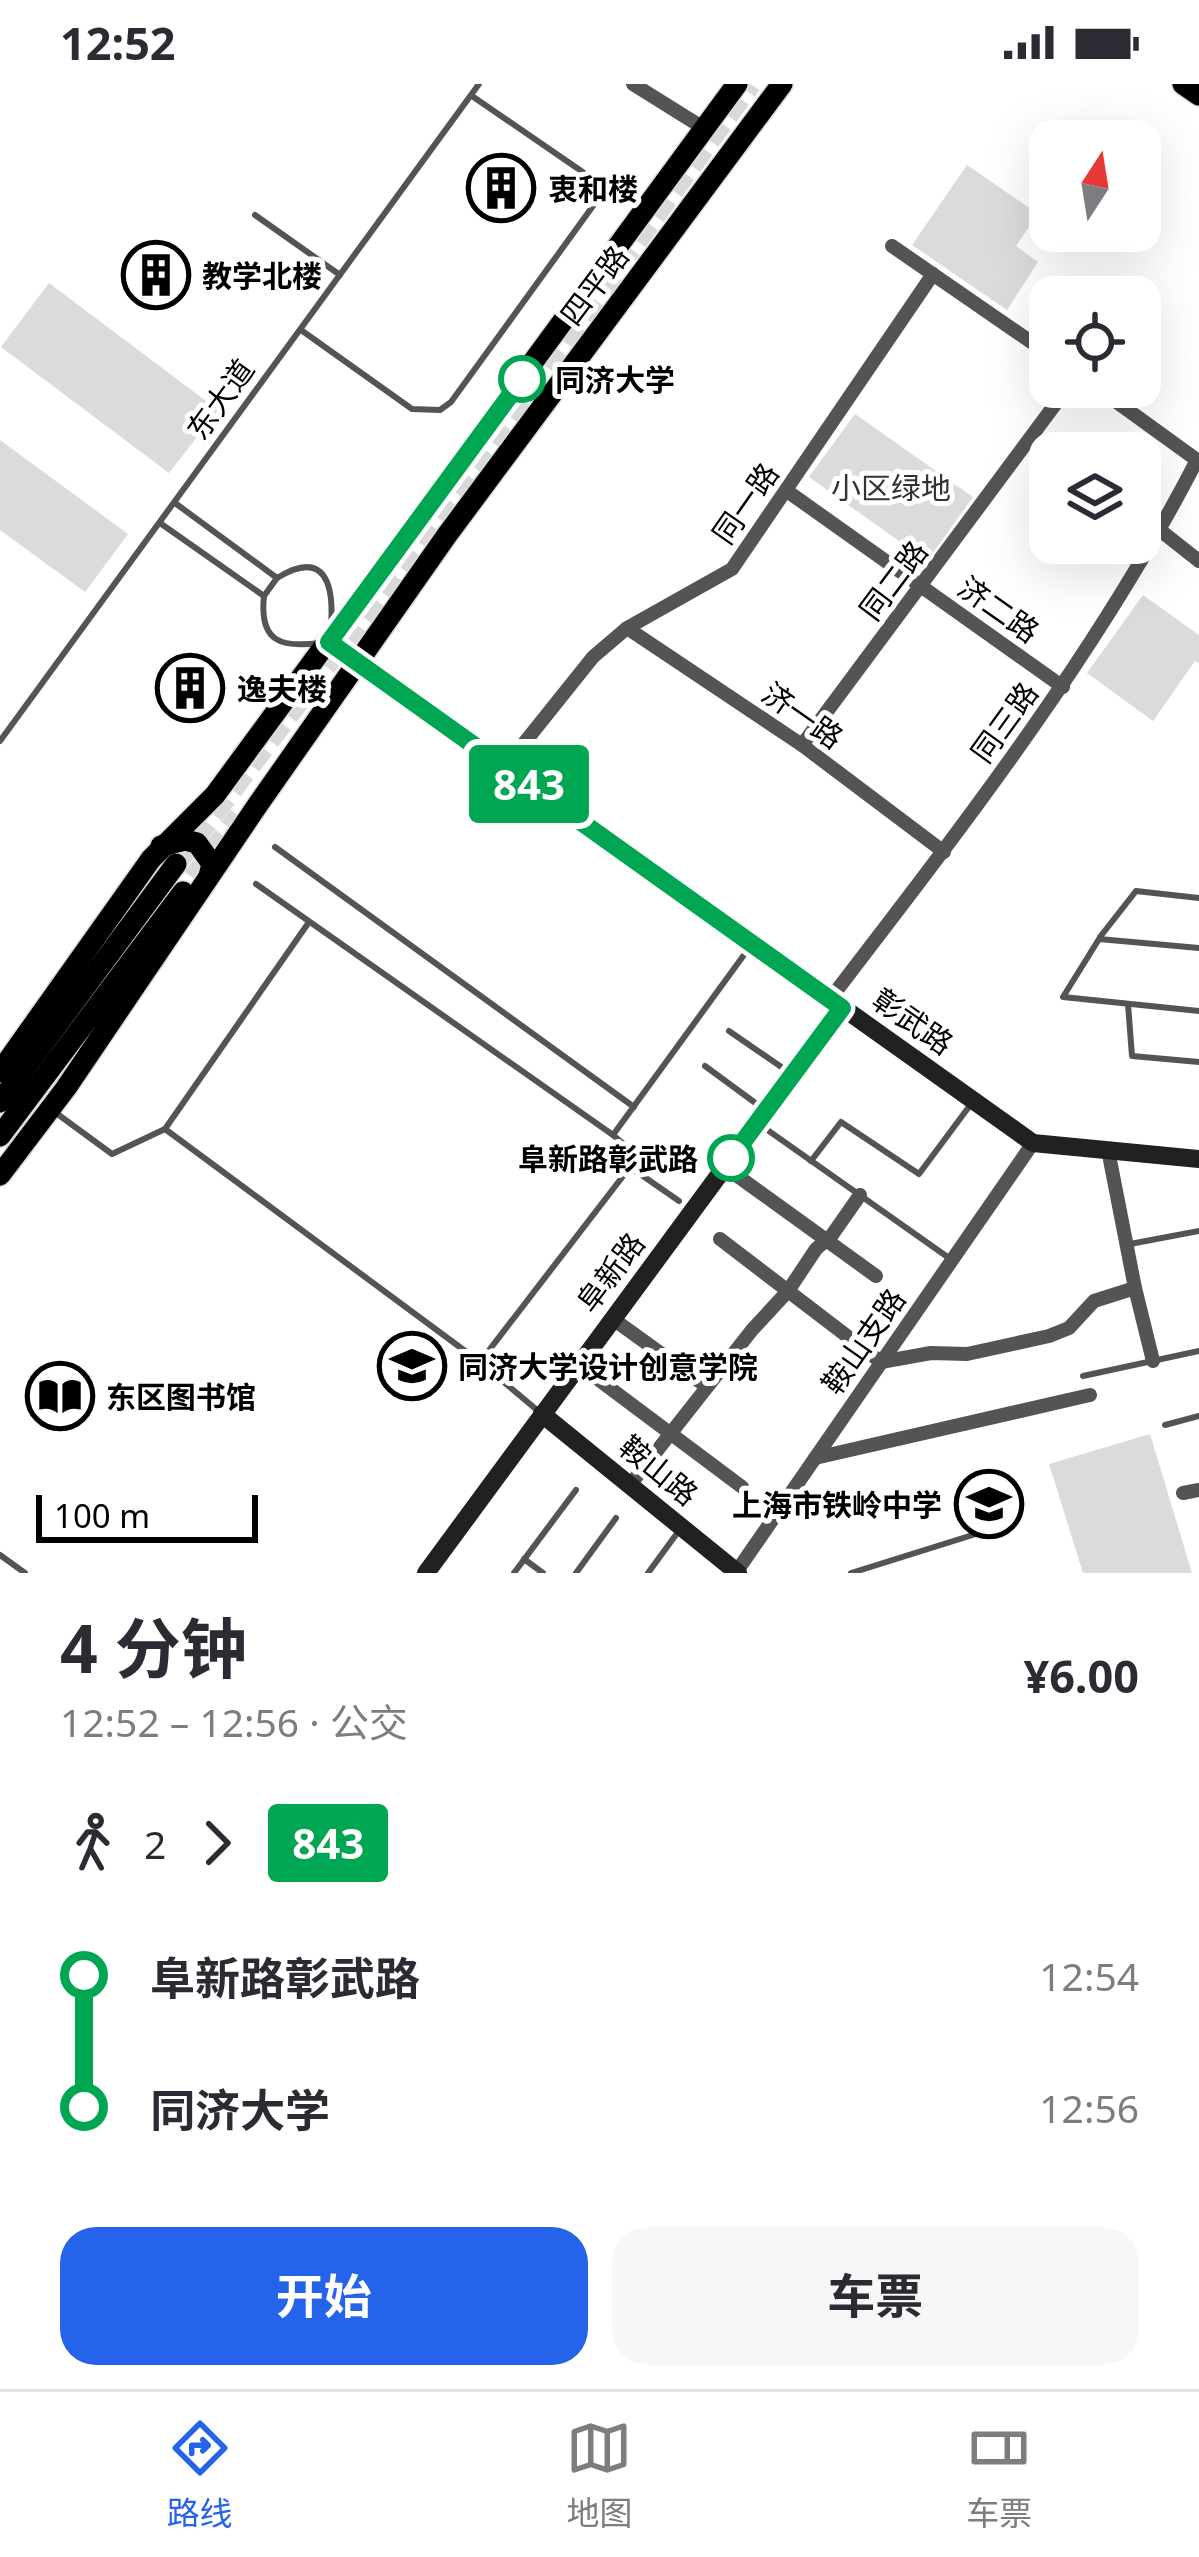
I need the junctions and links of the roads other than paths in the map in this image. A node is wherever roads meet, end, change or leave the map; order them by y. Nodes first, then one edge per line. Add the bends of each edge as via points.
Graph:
1 (479, 84) edge
2 (633, 84) edge
3 (737, 84) edge
4 (782, 84) edge
5 (1183, 84) edge
6 (472, 95) junction
7 (1199, 95) edge
8 (705, 130) junction
9 (255, 214) dead end
10 (892, 246) dead end
11 (933, 274) junction
12 (340, 276) junction
13 (301, 330) junction
14 (1029, 340) edge
15 (1053, 408) edge
16 (1125, 408) edge
17 (1197, 460) edge
18 (787, 491) junction
19 (175, 503) junction
20 (160, 523) junction
21 (1161, 530) edge
22 (1161, 533) edge
23 (1199, 561) edge
24 (1140, 564) edge
25 (277, 578) junction
26 (922, 587) junction
27 (264, 596) junction
28 (627, 628) junction
29 (329, 642) junction
30 (359, 664) junction
31 (1063, 687) junction
32 (0, 741) edge
33 (802, 745) junction
34 (505, 766) junction
35 (275, 847) dead end
36 (944, 851) junction
37 (185, 866) junction
38 (256, 884) dead end
39 (1199, 898) edge
40 (309, 922) junction
41 (1099, 939) junction
42 (752, 945) junction
43 (1199, 948) edge
44 (836, 1004) junction
45 (1128, 1004) junction
46 (1199, 1011) edge
47 (729, 1030) dead end
48 (1199, 1062) edge
49 (705, 1066) dead end
50 (0, 1072) edge
51 (793, 1075) junction
52 (975, 1100) junction
53 (0, 1102) edge
54 (634, 1107) junction
55 (50, 1109) junction
56 (762, 1117) junction
57 (165, 1129) junction
58 (613, 1135) junction
59 (0, 1136) edge
60 (1033, 1143) junction
61 (1199, 1159) edge
62 (1110, 1160) dead end
63 (811, 1161) junction
64 (631, 1167) junction
65 (725, 1167) junction
66 (0, 1175) edge
67 (860, 1196) junction
68 (679, 1202) dead end
69 (1199, 1231) edge
70 (720, 1239) dead end
71 (826, 1240) junction
72 (1126, 1245) junction
73 (952, 1260) junction
74 (876, 1276) dead end
75 (1135, 1288) junction
76 (788, 1291) junction
77 (613, 1319) junction
78 (1199, 1351) edge
79 (1153, 1361) junction
80 (480, 1362) junction
81 (881, 1362) junction
82 (578, 1365) junction
83 (1083, 1376) dead end
84 (706, 1386) junction
85 (1090, 1395) dead end
86 (542, 1414) junction
87 (1199, 1416) edge
88 (1165, 1425) dead end
89 (670, 1433) junction
90 (815, 1458) junction
91 (630, 1485) junction
92 (742, 1487) dead end
93 (576, 1490) dead end
94 (1199, 1490) edge
95 (1183, 1493) dead end
96 (616, 1518) dead end
97 (682, 1527) junction
98 (995, 1528) dead end
99 (0, 1555) edge
100 (524, 1559) junction
101 (738, 1572) edge
102 (25, 1573) edge
103 (426, 1573) edge
104 (514, 1573) edge
105 (542, 1573) edge
106 (576, 1573) edge
107 (648, 1573) edge
108 (851, 1573) edge

1 - 6 lane, 东大道
2 - 8 street
3 - 8 main road, 四平路
4 - 30 main road, 四平路 via 511,445
5 - 7 main road
6 - 12 lane, 东大道
6 - 13 lane via 606,188 451,402 412,409
8 - 29 main road, 四平路
9 - 12 lane
10 - 11 street
11 - 14 street
11 - 18 street, 同一路
12 - 13 lane, 东大道
13 - 19 lane, 东大道
15 - 26 street, 同二路
16 - 17 street
17 - 21 street, 同三路
18 - 26 street, 济二路
18 - 28 street, 同一路 via 732,569
19 - 20 lane, 东大道
19 - 25 lane
20 - 27 lane
20 - 32 lane, 东大道
22 - 23 street
24 - 31 street, 同三路
25 - 27 lane
25 - 29 lane via 302,569 328,580
26 - 31 street, 济二路
26 - 33 street, 同二路
27 - 29 lane via 272,638 284,645
28 - 33 street, 济一路
28 - 34 street, 同一路 via 593,657
29 - 30 street, 彰武路
29 - 37 main road, 四平路 via 215,796
30 - 34 street, 彰武路
30 - 37 main road, 四平路
31 - 36 street, 同三路
33 - 36 street, 济一路
34 - 42 street, 彰武路
35 - 54 lane
36 - 44 street, 同三路
37 - 50 main road, 四平路
37 - 53 main road
37 - 55 main road, 四平路
37 - 59 main road
38 - 40 lane
39 - 41 lane via 1136,891
40 - 57 lane
40 - 58 lane
41 - 43 lane
41 - 45 lane via 1063,997
42 - 44 street, 彰武路
42 - 54 lane
44 - 51 street, 阜新路
44 - 52 street, 彰武路
45 - 46 lane
45 - 48 lane via 1132,1056
47 - 51 lane
49 - 56 lane
51 - 56 street, 阜新路
52 - 60 street, 彰武路
52 - 63 lane via 919,1174 841,1122
54 - 58 lane
55 - 57 lane via 112,1154
55 - 66 main road, 四平路
56 - 63 lane
56 - 65 street, 阜新路
57 - 80 lane
58 - 64 lane via 638,1157
60 - 61 street
60 - 73 street, 鞍山支路
62 - 72 street
63 - 67 lane
64 - 68 lane
64 - 80 lane
65 - 71 street
65 - 77 street, 阜新路
67 - 71 street
67 - 73 lane
69 - 72 lane
70 - 76 street
71 - 74 street
71 - 76 street
72 - 75 street
73 - 81 street, 鞍山支路
75 - 79 street
75 - 81 street via 1094,1301 1049,1336
76 - 81 street
76 - 84 street
77 - 82 street, 阜新路
77 - 84 street
78 - 79 lane
79 - 83 lane
80 - 86 lane
81 - 90 street, 鞍山支路
82 - 86 street, 阜新路
82 - 89 street
84 - 89 street
85 - 90 street
86 - 91 street, 鞍山路
86 - 103 street, 阜新路
87 - 88 lane
89 - 91 street
89 - 92 street
90 - 101 street, 鞍山支路
91 - 97 street, 鞍山路
93 - 100 lane
94 - 95 street
96 - 106 lane
97 - 101 street, 鞍山路
97 - 107 lane
98 - 108 lane
99 - 102 lane
100 - 104 lane
100 - 105 lane

